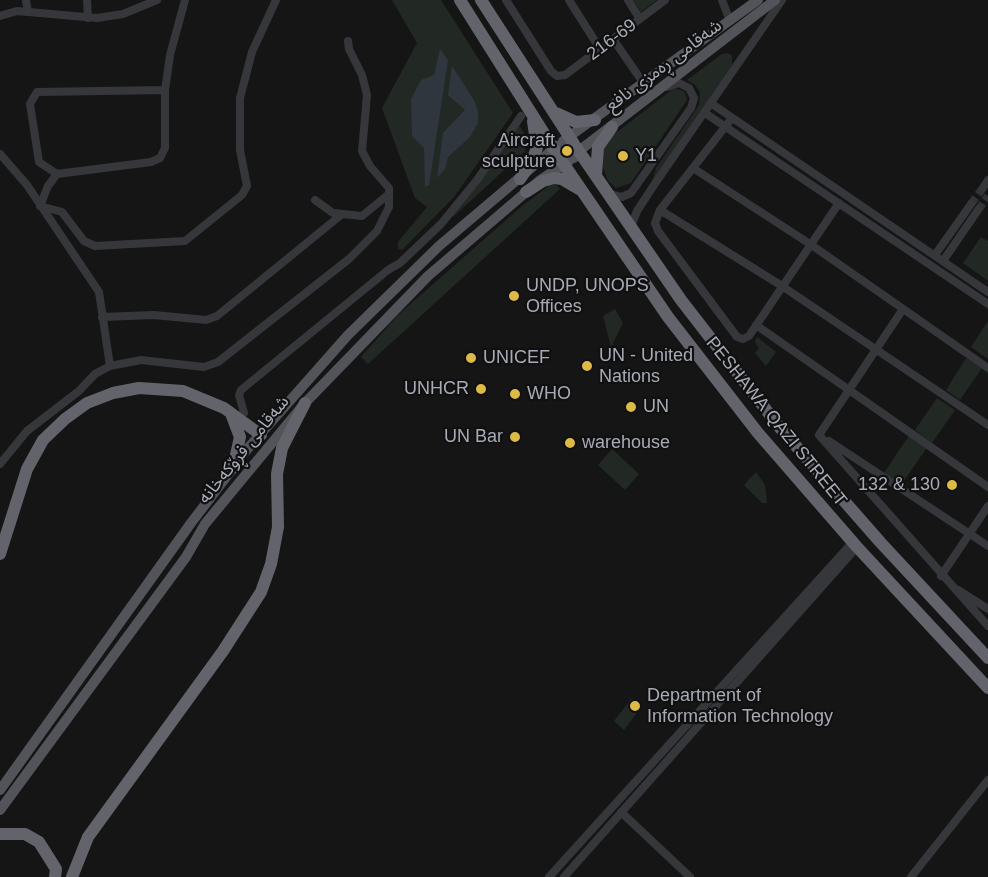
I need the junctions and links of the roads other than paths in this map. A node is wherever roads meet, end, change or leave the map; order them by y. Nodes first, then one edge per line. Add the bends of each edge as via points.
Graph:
1 (26, 0) edge
2 (87, 0) edge
3 (158, 0) edge
4 (185, 0) edge
5 (276, 0) edge
6 (460, 0) edge
7 (481, 0) edge
8 (506, 0) edge
9 (569, 0) edge
10 (628, 0) edge
11 (665, 0) edge
12 (722, 0) edge
13 (759, 0) edge
14 (775, 0) edge
15 (782, 0) edge
16 (28, 12) junction
17 (0, 16) edge
18 (88, 18) junction
19 (640, 19) junction
20 (730, 21) junction
21 (613, 39) junction
22 (348, 41) dead end
23 (600, 49) junction
24 (644, 84) junction
25 (165, 90) junction
26 (660, 90) junction
27 (712, 104) junction
28 (549, 106) junction
29 (525, 112) junction
30 (705, 113) junction
31 (732, 118) junction
32 (591, 122) junction
33 (612, 126) junction
34 (725, 126) junction
35 (598, 136) junction
36 (566, 151) junction
37 (0, 154) edge
38 (651, 167) junction
39 (693, 168) junction
40 (57, 174) junction
41 (596, 176) junction
42 (520, 179) junction
43 (654, 185) junction
44 (526, 192) junction
45 (583, 193) junction
46 (607, 193) junction
47 (389, 194) junction
48 (315, 201) dead end
49 (839, 203) junction
50 (40, 206) junction
51 (660, 210) junction
52 (341, 215) junction
53 (631, 227) junction
54 (810, 244) junction
55 (921, 246) junction
56 (915, 254) junction
57 (935, 255) junction
58 (943, 261) junction
59 (963, 281) junction
60 (782, 286) junction
61 (988, 292) edge
62 (988, 304) edge
63 (903, 309) junction
64 (102, 317) junction
65 (756, 325) junction
66 (876, 350) junction
67 (110, 366) junction
68 (988, 368) edge
69 (848, 390) junction
70 (305, 403) junction
71 (230, 412) junction
72 (244, 412) dead end
73 (988, 425) edge
74 (819, 435) junction
75 (265, 439) junction
76 (0, 464) edge
77 (233, 468) junction
78 (988, 487) edge
79 (988, 506) edge
80 (195, 516) junction
81 (205, 524) junction
82 (970, 533) junction
83 (855, 545) junction
84 (988, 546) edge
85 (0, 554) edge
86 (944, 579) junction
87 (988, 609) edge
88 (988, 626) edge
89 (988, 658) edge
90 (988, 688) edge
91 (988, 780) edge
92 (0, 790) edge
93 (0, 810) edge
94 (621, 812) junction
95 (0, 834) edge
96 (55, 877) edge
97 (72, 877) edge
98 (549, 877) edge
99 (564, 877) edge
100 (690, 877) edge
101 (911, 877) edge

1 - 16 street
2 - 18 street
3 - 18 street via 123,14
4 - 25 street
5 - 50 street via 252,52 240,98 240,150 247,186 242,195 185,241 173,242 95,246 84,241 62,212
6 - 29 highway, PESHAWA QAZI STREET
7 - 28 highway, PESHAWA QAZI STREET
8 - 23 street, 216-69 via 557,76 565,75
9 - 23 street
10 - 19 street
11 - 19 street, 216-69
12 - 20 street
13 - 20 main road, شەقامی ڕەمزی نافع
14 - 26 main road, شەقامی ڕەمزی نافع
15 - 27 street
16 - 17 street
16 - 18 street
19 - 21 street, 216-69
20 - 24 main road, شەقامی ڕەمزی نافع
21 - 23 street, 216-69
21 - 24 street
22 - 47 street via 367,95 362,151
24 - 32 main road, شەقامی ڕەمزی نافع
25 - 40 street via 165,148 160,158
25 - 40 street via 37,92 30,104 39,162
26 - 33 main road, شەقامی ڕەمزی نافع
26 - 38 street via 682,84 691,90 694,100
27 - 30 street
27 - 31 street
28 - 32 highway via 572,122
28 - 36 highway, PESHAWA QAZI STREET
29 - 36 highway, PESHAWA QAZI STREET
29 - 42 highway via 537,148
29 - 72 street via 441,224 400,263 241,390
30 - 34 street
30 - 43 street
31 - 34 street
31 - 55 street
32 - 35 main road via 590,133
32 - 36 main road, شەقامی ڕەمزی نافع
33 - 35 main road, شەقامی ڕەمزی نافع
33 - 41 highway via 598,147
34 - 39 street
34 - 49 street
35 - 36 main road, شەقامی ڕەمزی نافع
36 - 41 highway, PESHAWA QAZI STREET
36 - 42 main road, شەقامی فڕۆکەخانە
36 - 44 main road, شەقامی فڕۆکەخانە
36 - 45 highway, PESHAWA QAZI STREET
37 - 50 street
38 - 43 street via 645,180
38 - 46 street via 628,195
39 - 51 street
39 - 54 street
40 - 50 street
41 - 46 highway, PESHAWA QAZI STREET
42 - 75 main road, شەقامی فڕۆکەخانە via 430,254 348,335
43 - 53 street
44 - 45 highway via 554,178 571,183
44 - 70 main road, شەقامی فڕۆکەخانە via 428,276
45 - 83 highway, PESHAWA QAZI STREET via 675,326 758,433
46 - 53 highway, PESHAWA QAZI STREET
47 - 52 street via 362,216
47 - 67 street via 389,207 377,231 349,259 218,362 204,367 141,360
48 - 52 street
49 - 54 street
49 - 56 street
50 - 64 street via 99,292
51 - 60 street
51 - 65 street via 656,220 658,231 735,335 746,338
52 - 64 street via 217,316 206,320 154,315
53 - 89 highway, PESHAWA QAZI STREET via 681,300 781,429 880,543
54 - 60 street
54 - 63 street
55 - 56 street
55 - 57 street
56 - 59 street
57 - 58 street
57 - 58 street via 975,207
58 - 59 street
59 - 61 street
59 - 62 street
60 - 65 street
60 - 66 street
63 - 66 street
63 - 68 street
64 - 67 street
65 - 69 street
66 - 69 street
66 - 73 street
67 - 76 street via 27,431
69 - 74 street
69 - 78 street
70 - 75 main road, شەقامی فڕۆکەخانە
70 - 97 highway via 282,448 277,474 278,527 261,592 229,644 88,837
71 - 75 highway
71 - 77 highway via 240,437
71 - 85 highway via 198,396 153,387 113,393 87,403 43,440 18,492
74 - 82 street
74 - 86 street
75 - 77 main road, شەقامی فڕۆکەخانە
75 - 81 main road, شەقامی فڕۆکەخانە
77 - 80 main road, شەقامی فڕۆکەخانە
79 - 82 street
80 - 81 main road
80 - 92 main road, شەقامی فڕۆکەخانە
81 - 93 main road, شەقامی فڕۆکەخانە via 186,557
82 - 84 street
82 - 86 street
83 - 90 highway, PESHAWA QAZI STREET
83 - 94 street
83 - 98 street
86 - 87 street
86 - 88 street
91 - 101 street
94 - 99 street
94 - 100 street
95 - 96 highway via 25,834 39,842 56,869

